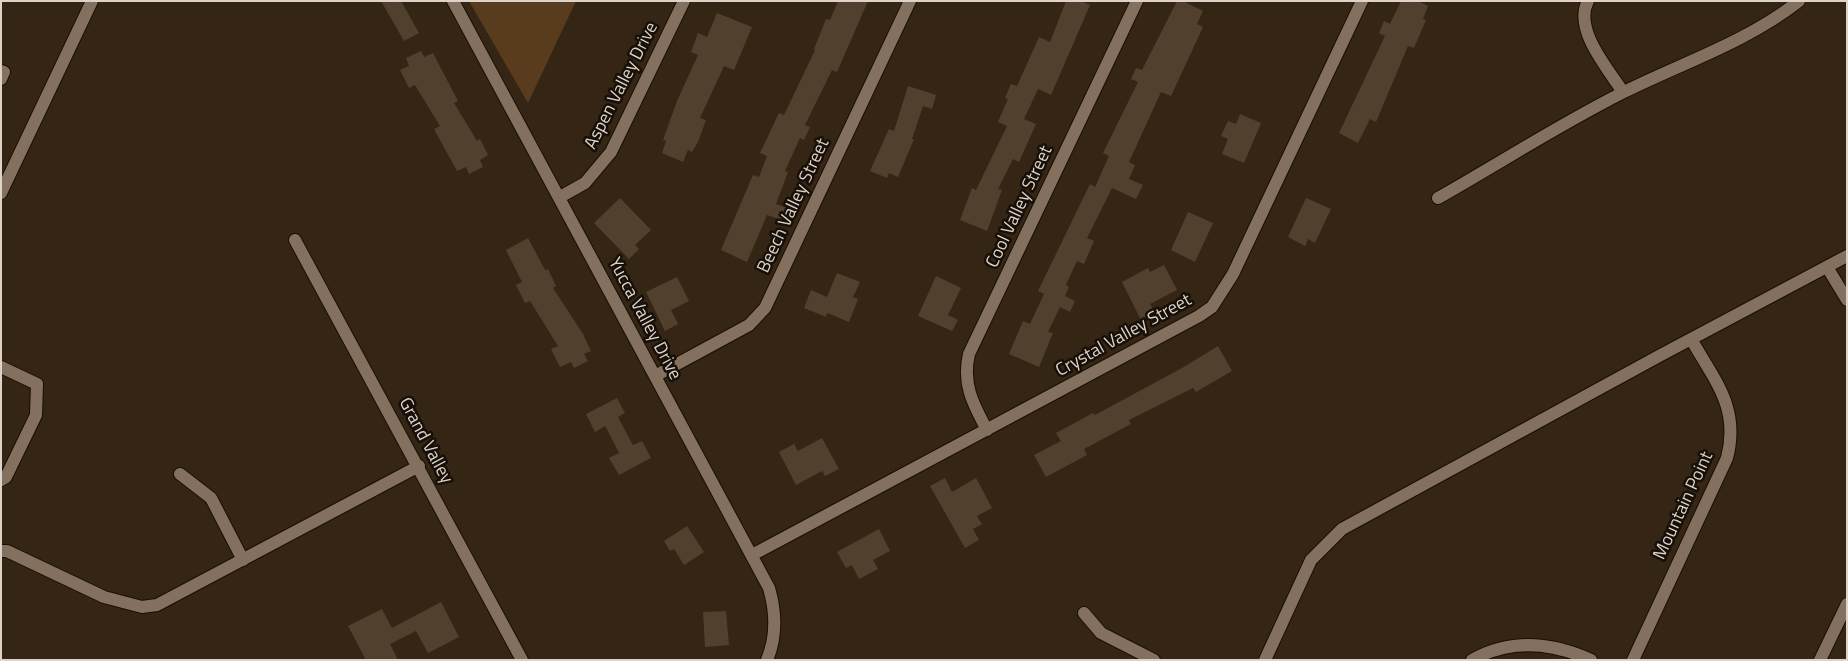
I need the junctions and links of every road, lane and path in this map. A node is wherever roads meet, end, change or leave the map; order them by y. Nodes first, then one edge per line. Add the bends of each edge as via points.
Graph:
1 (92, 1) edge
2 (453, 1) edge
3 (684, 1) edge
4 (910, 1) edge
5 (1137, 1) edge
6 (1362, 1) edge
7 (1588, 1) edge
8 (1799, 1) edge
9 (1623, 92) junction
10 (1, 193) edge
11 (560, 197) junction
12 (1438, 198) dead end
13 (296, 240) dead end
14 (1847, 256) edge
15 (1827, 267) junction
16 (1847, 300) edge
17 (1691, 339) junction
18 (1, 367) edge
19 (655, 376) junction
20 (987, 430) junction
21 (419, 466) junction
22 (180, 474) dead end
23 (1, 480) edge
24 (1, 551) edge
25 (752, 556) junction
26 (242, 560) junction
27 (1847, 604) edge
28 (1084, 612) dead end
29 (522, 660) edge
30 (767, 660) edge
31 (1154, 660) edge
32 (1265, 660) edge
33 (1472, 660) edge
34 (1591, 660) edge
35 (1633, 660) edge
36 (1820, 660) edge

1 - 10 street
2 - 11 street, Yucca Valley Drive
3 - 11 street, Aspen Valley Drive via 611,152 584,183
4 - 19 street, Beech Valley Street via 765,308 749,325
5 - 20 street, Cool Valley Street via 969,354 966,367 968,393
6 - 20 street, Crystal Valley Street via 1233,274 1212,306
7 - 9 street via 1584,10 1588,38
8 - 9 street via 1781,16 1723,46
9 - 12 street
11 - 19 street, Yucca Valley Drive
13 - 21 street, Grand Valley
14 - 15 street
15 - 16 street
15 - 17 street
17 - 32 street via 1342,529 1311,560
17 - 35 street, Mountain Point via 1728,406 1732,422 1731,442 1727,458
18 - 23 street via 37,384 36,414 6,477
19 - 25 street, Yucca Valley Drive
20 - 25 street, Crystal Valley Street
21 - 26 street
21 - 29 street, Grand Valley
22 - 26 street via 210,498
24 - 26 street via 104,597 142,608 157,605
25 - 30 street, Yucca Valley Drive via 774,604 774,638
27 - 36 street
28 - 31 street via 1102,633
33 - 34 street via 1501,647 1540,644 1555,646

